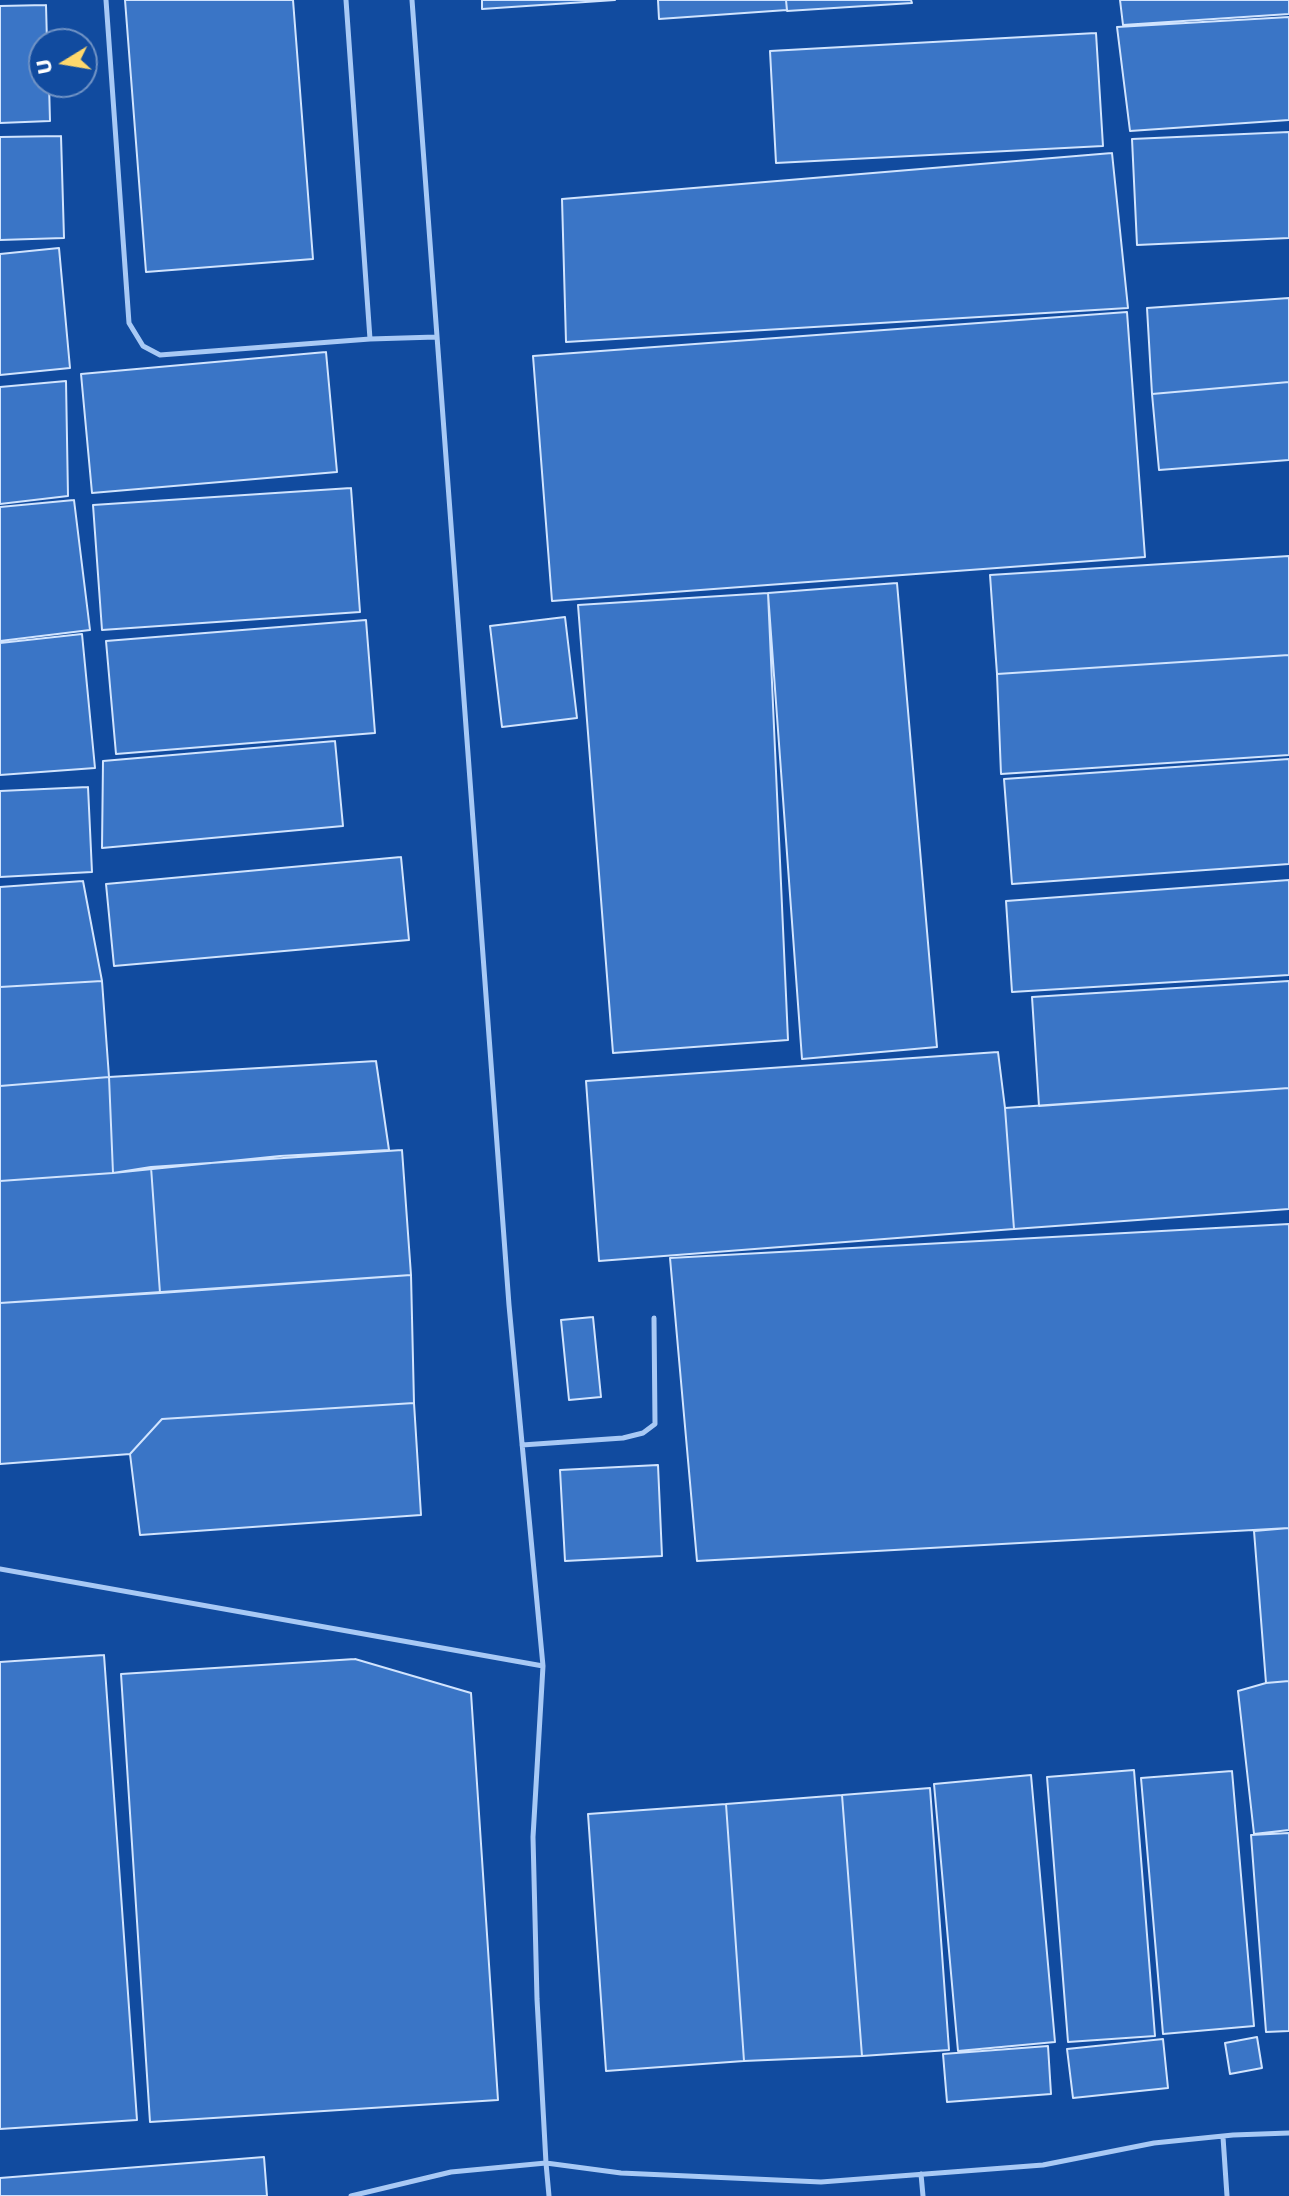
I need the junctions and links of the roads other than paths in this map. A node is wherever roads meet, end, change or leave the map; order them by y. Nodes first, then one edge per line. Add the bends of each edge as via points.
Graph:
1 (106, 0) edge
2 (346, 0) edge
3 (412, 0) edge
4 (436, 337) junction
5 (370, 339) junction
6 (654, 1318) dead end
7 (522, 1445) junction
8 (0, 1569) edge
9 (543, 1666) junction
10 (1289, 2133) edge
11 (1223, 2137) junction
12 (546, 2163) junction
13 (921, 2174) junction
14 (351, 2196) edge
15 (549, 2196) edge
16 (923, 2196) edge
17 (1227, 2196) edge

1 - 5 lane via 130,323 143,346 160,355
2 - 5 lane
3 - 4 lane
4 - 5 lane
4 - 7 lane
6 - 7 lane via 655,1424 623,1438
7 - 9 lane
8 - 9 lane
9 - 12 lane via 533,1837
10 - 11 lane
11 - 13 lane via 1154,2143 1043,2165
11 - 17 lane
12 - 13 lane via 621,2173 821,2182
12 - 14 lane via 451,2172
12 - 15 lane
13 - 16 lane

